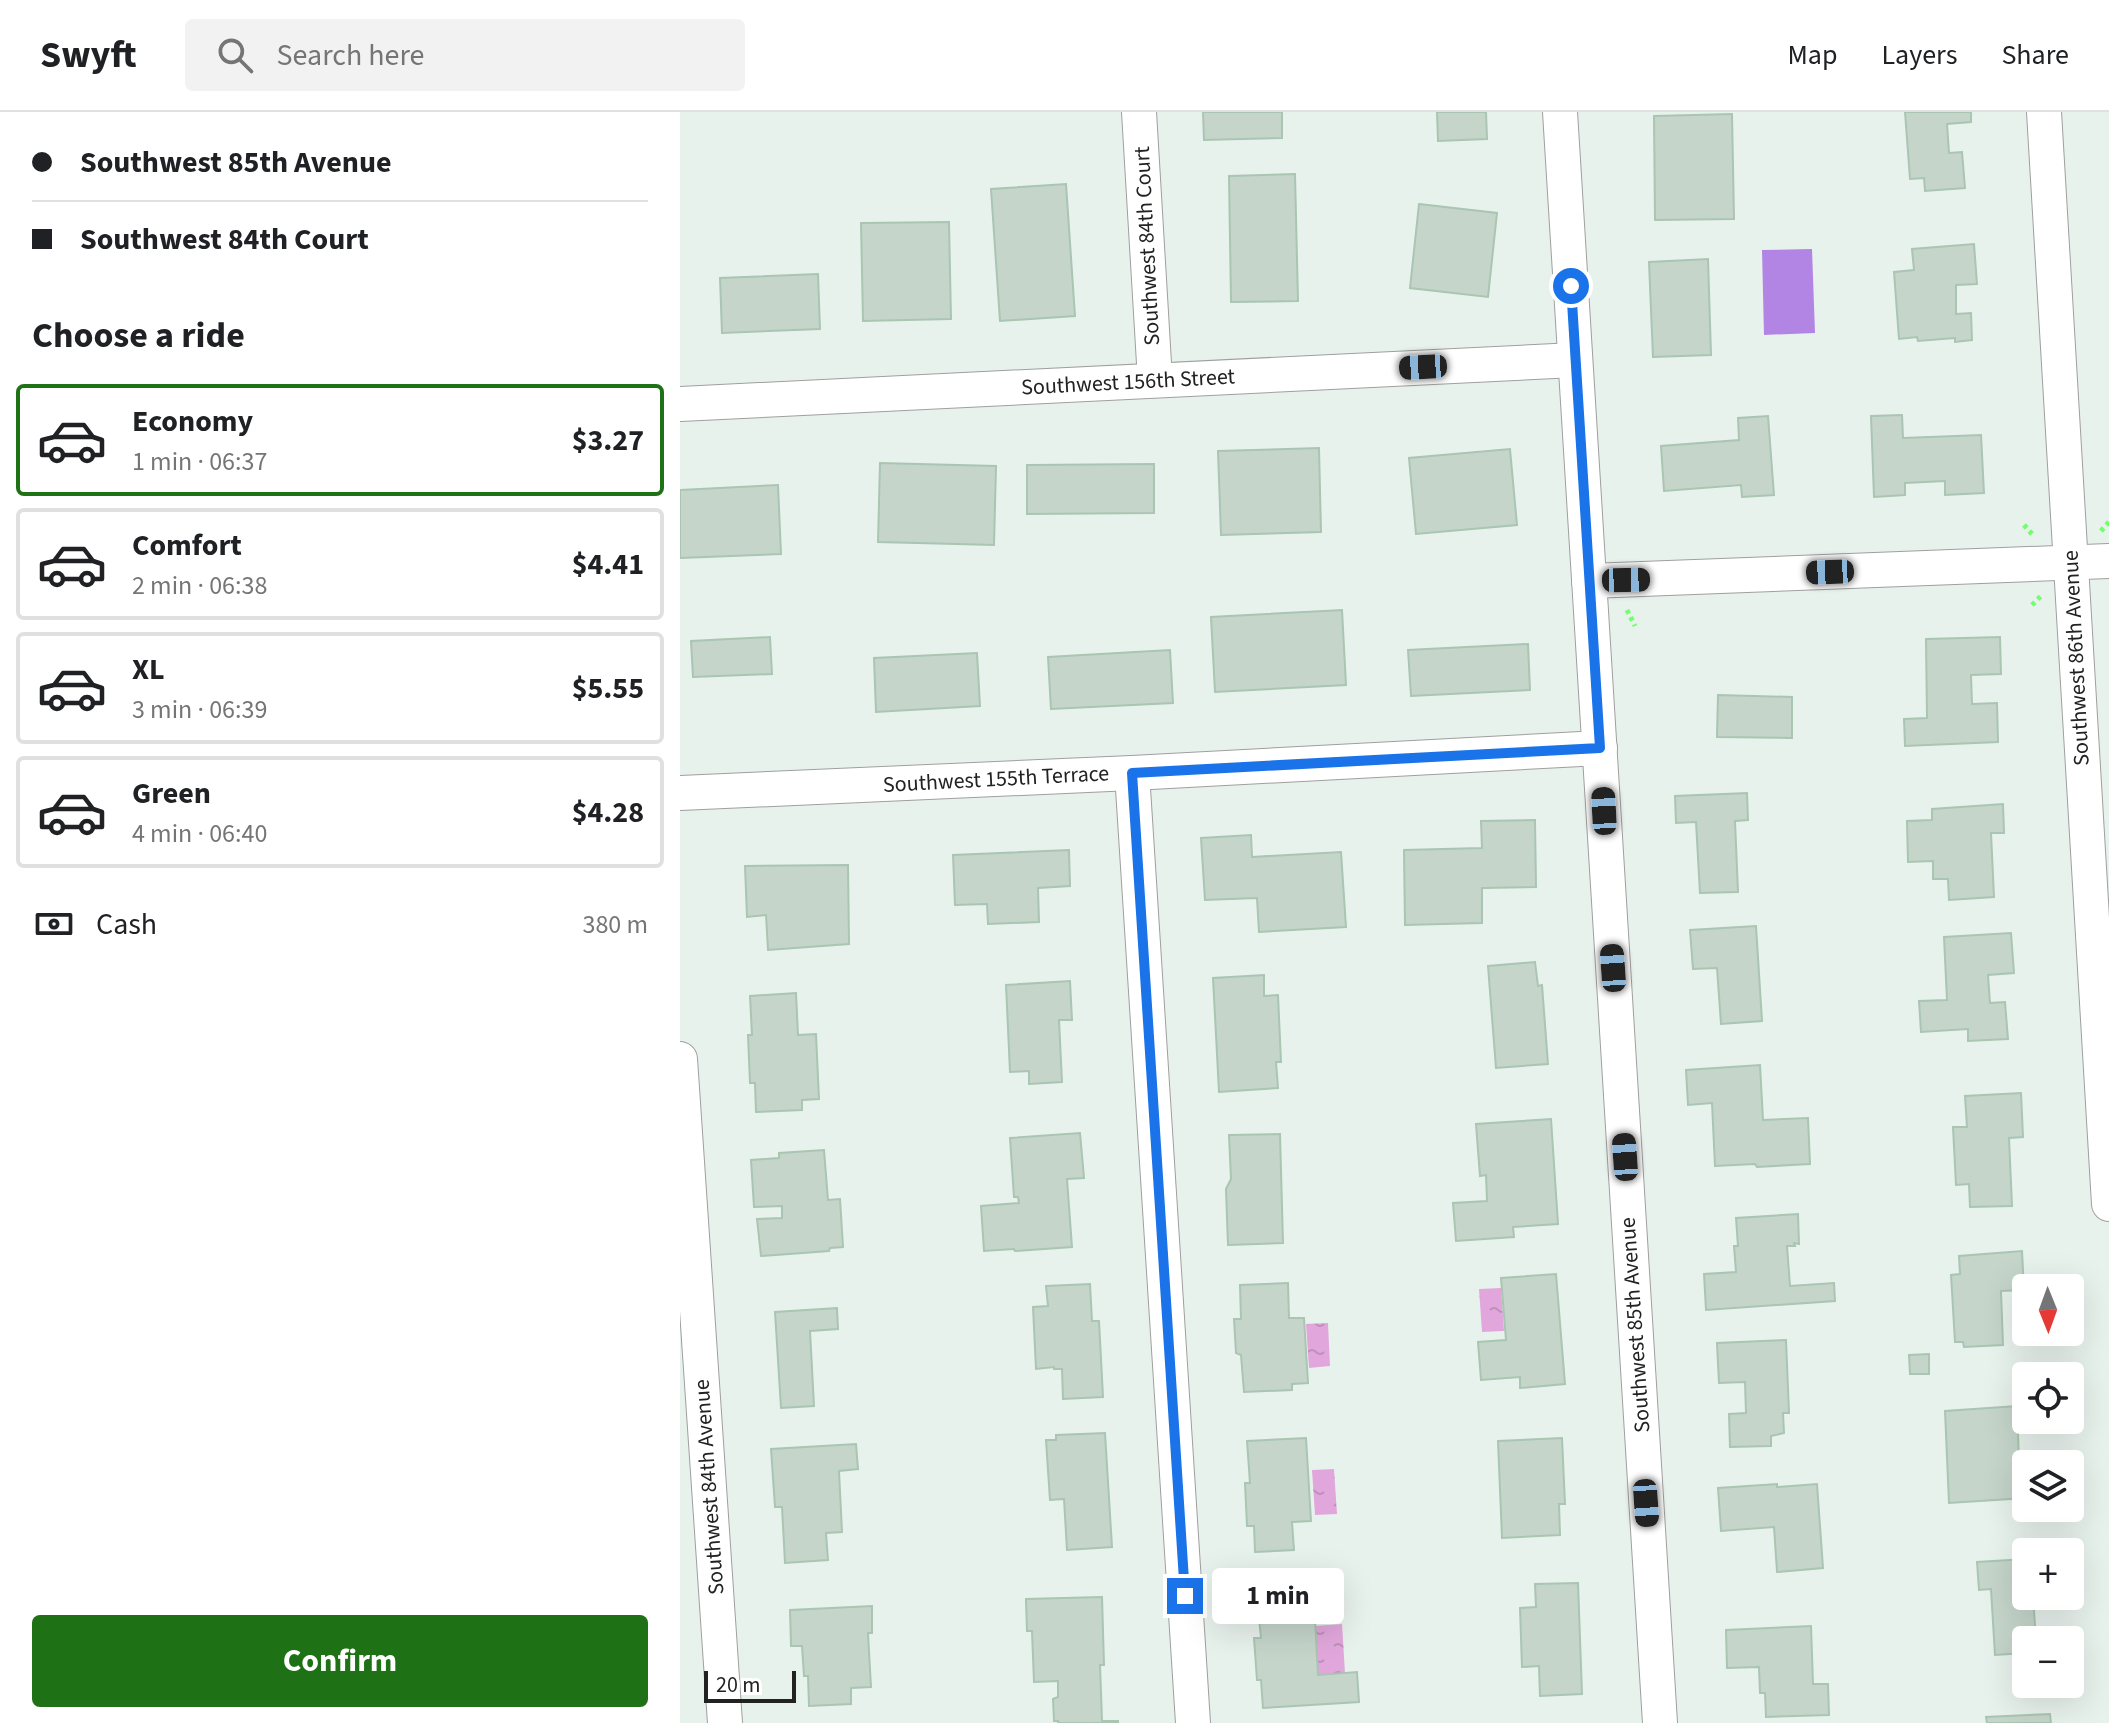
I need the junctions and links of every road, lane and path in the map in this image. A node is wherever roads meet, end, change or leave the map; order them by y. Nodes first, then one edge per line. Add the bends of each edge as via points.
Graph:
1 (1139, 112) edge
2 (1560, 112) edge
3 (2044, 112) edge
4 (1575, 360) junction
5 (1155, 380) junction
6 (680, 404) edge
7 (2109, 561) edge
8 (2071, 563) junction
9 (1589, 581) junction
10 (2043, 594) dead end
11 (2032, 605) dead end
12 (1627, 609) dead end
13 (1635, 626) dead end
14 (1600, 748) junction
15 (1132, 773) junction
16 (680, 793) edge
17 (680, 1059) edge
18 (685, 1198) edge
19 (2109, 1204) edge
20 (725, 1723) edge
21 (1193, 1723) edge
22 (1660, 1723) edge

1 - 5 street, Southwest 84th Court
2 - 4 street, Southwest 85th Avenue
3 - 8 street, Southwest 86th Avenue
4 - 5 street, Southwest 156th Street
4 - 9 street, Southwest 85th Avenue
5 - 6 street, Southwest 156th Street
7 - 8 street
8 - 9 street
8 - 19 street, Southwest 86th Avenue
9 - 14 street, Southwest 85th Avenue
10 - 11 path
12 - 13 path
14 - 15 street, Southwest 155th Terrace
14 - 22 street, Southwest 85th Avenue
15 - 16 street, Southwest 155th Terrace
15 - 21 street
17 - 18 street, Southwest 84th Avenue
18 - 20 street, Southwest 84th Avenue

